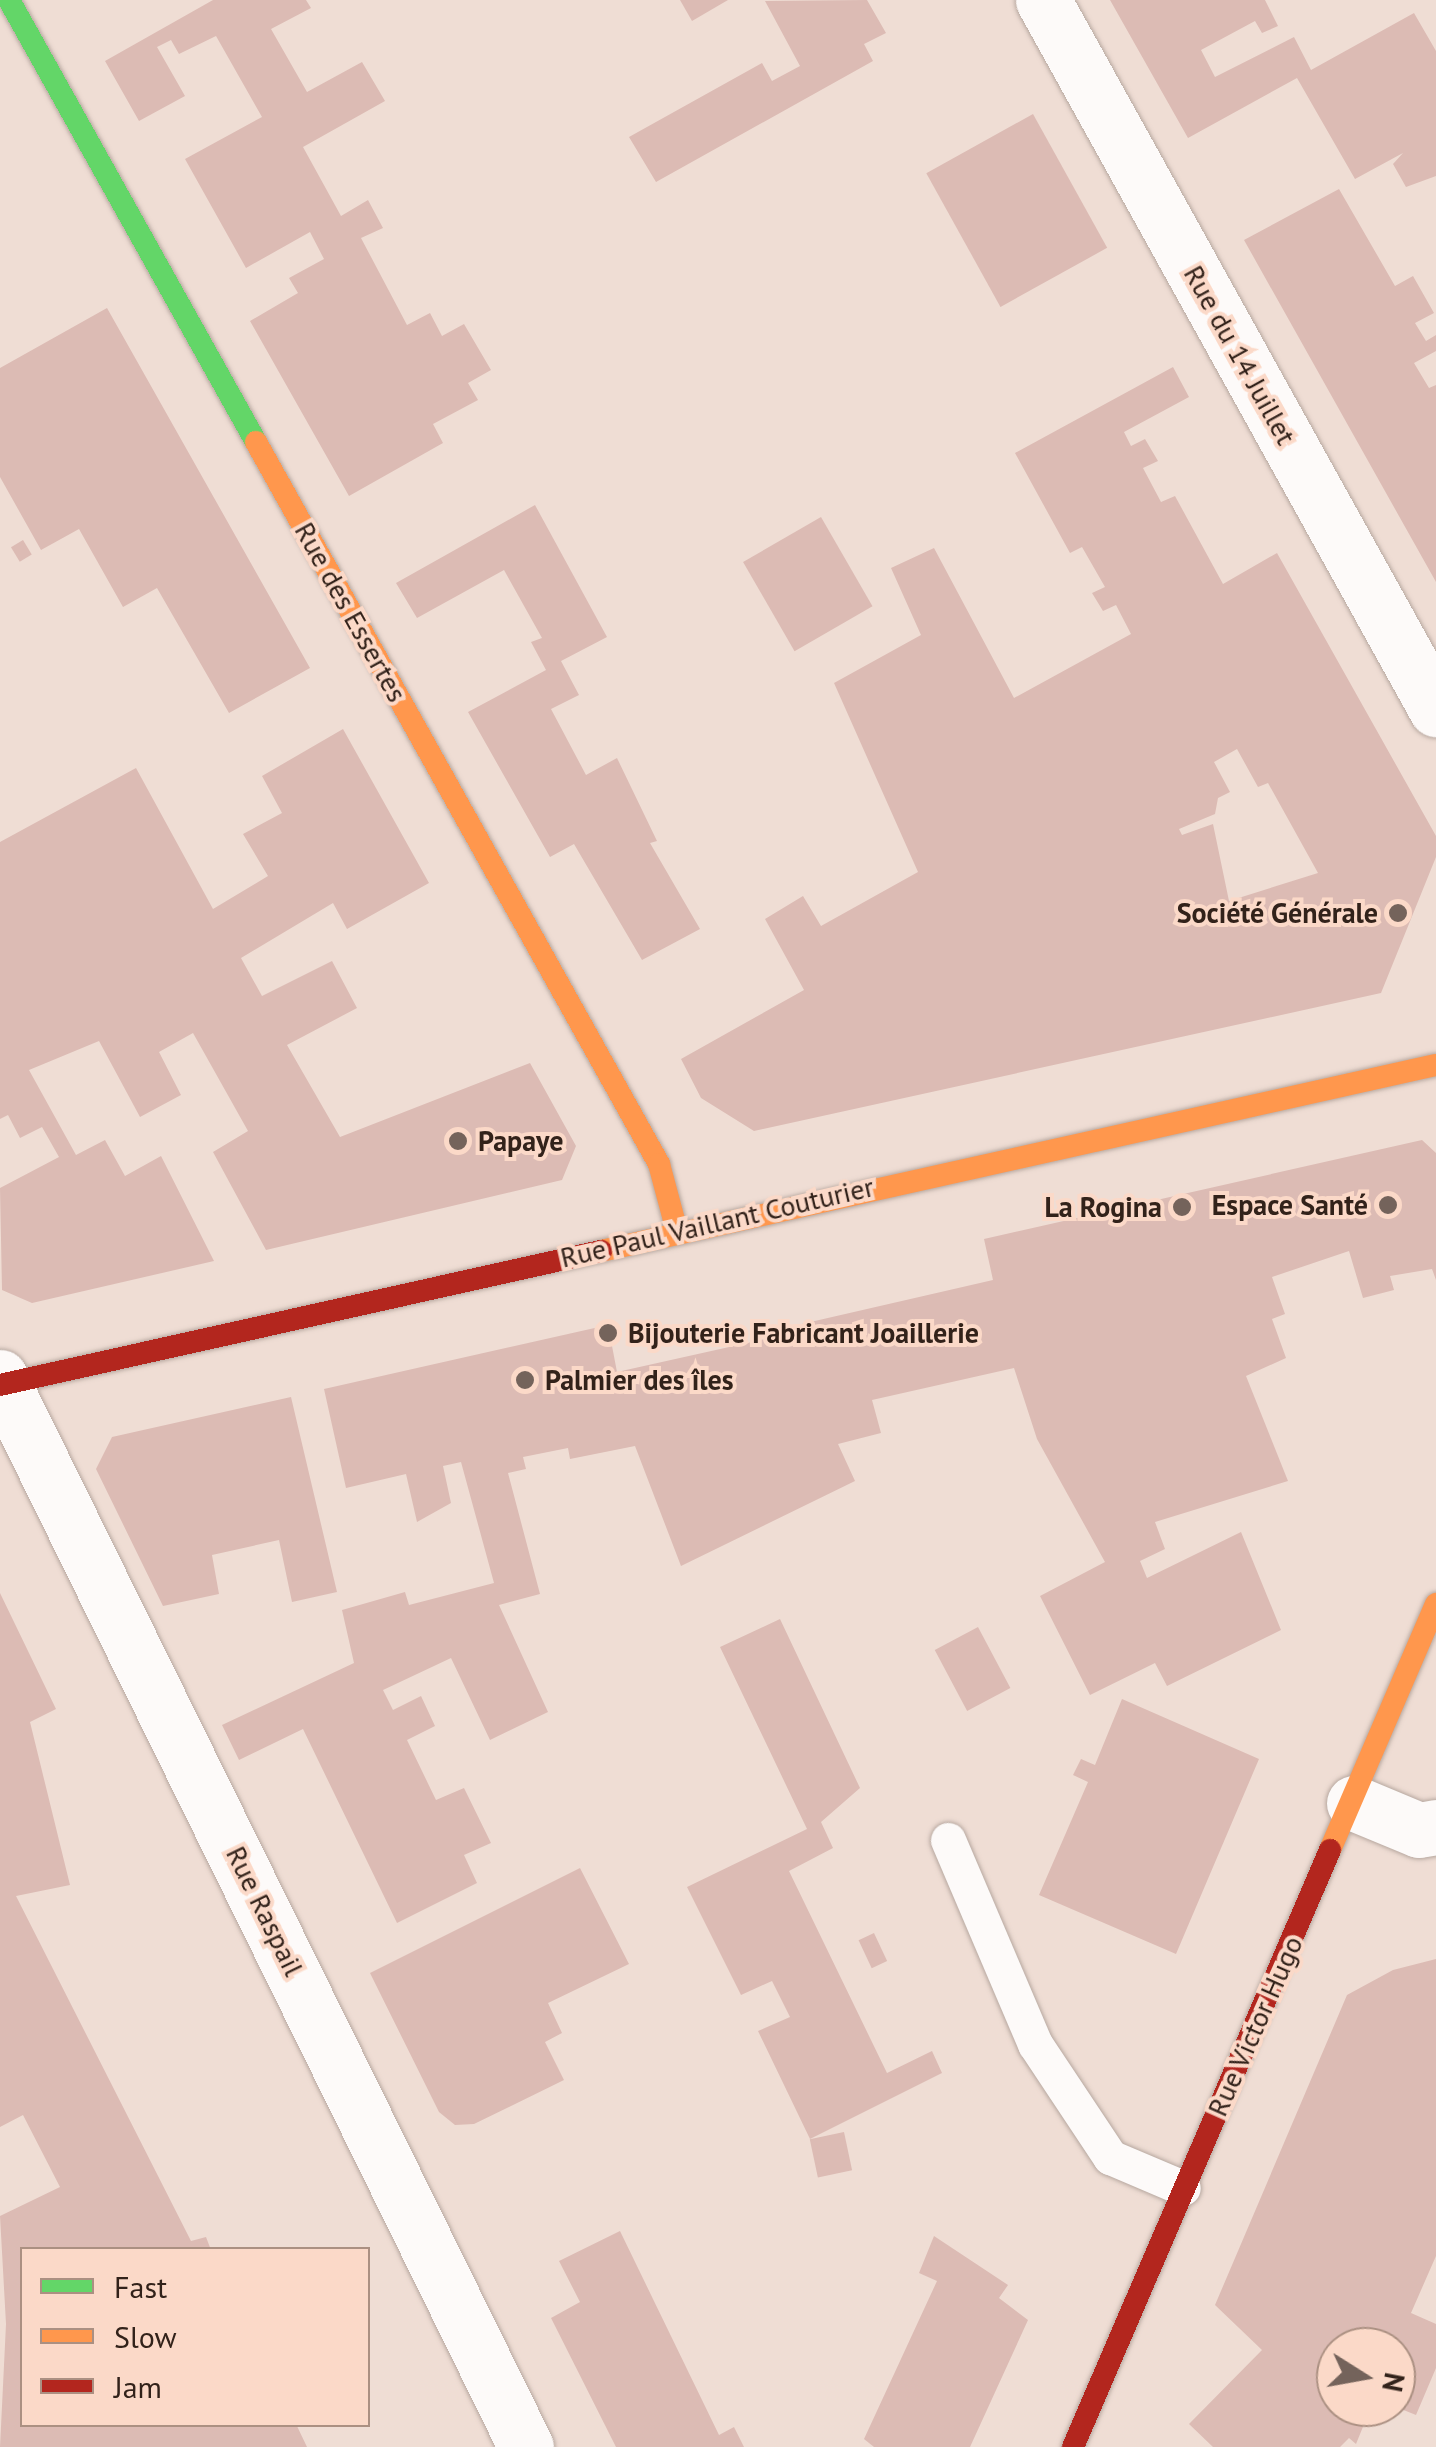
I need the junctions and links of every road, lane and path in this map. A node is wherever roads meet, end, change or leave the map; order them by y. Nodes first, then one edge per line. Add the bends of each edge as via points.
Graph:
1 (9, 0) edge
2 (1044, 0) edge
3 (1436, 710) edge
4 (1436, 1065) edge
5 (677, 1230) junction
6 (1, 1382) edge
7 (1436, 1604) edge
8 (1354, 1803) junction
9 (1436, 1827) edge
10 (948, 1840) dead end
11 (1182, 2188) junction
12 (526, 2447) edge
13 (1073, 2447) edge

1 - 5 street, Rue des Essertes via 659,1164
2 - 3 street, Rue du 14 Juillet
4 - 5 street, Rue Paul Vaillant Couturier
5 - 6 street, Rue Paul Vaillant Couturier
6 - 12 street, Rue Raspail
7 - 8 street, Rue Victor Hugo
8 - 9 street via 1419,1830
8 - 11 street, Rue Victor Hugo
10 - 11 lane via 1035,2044 1110,2156
11 - 13 street, Rue Victor Hugo

